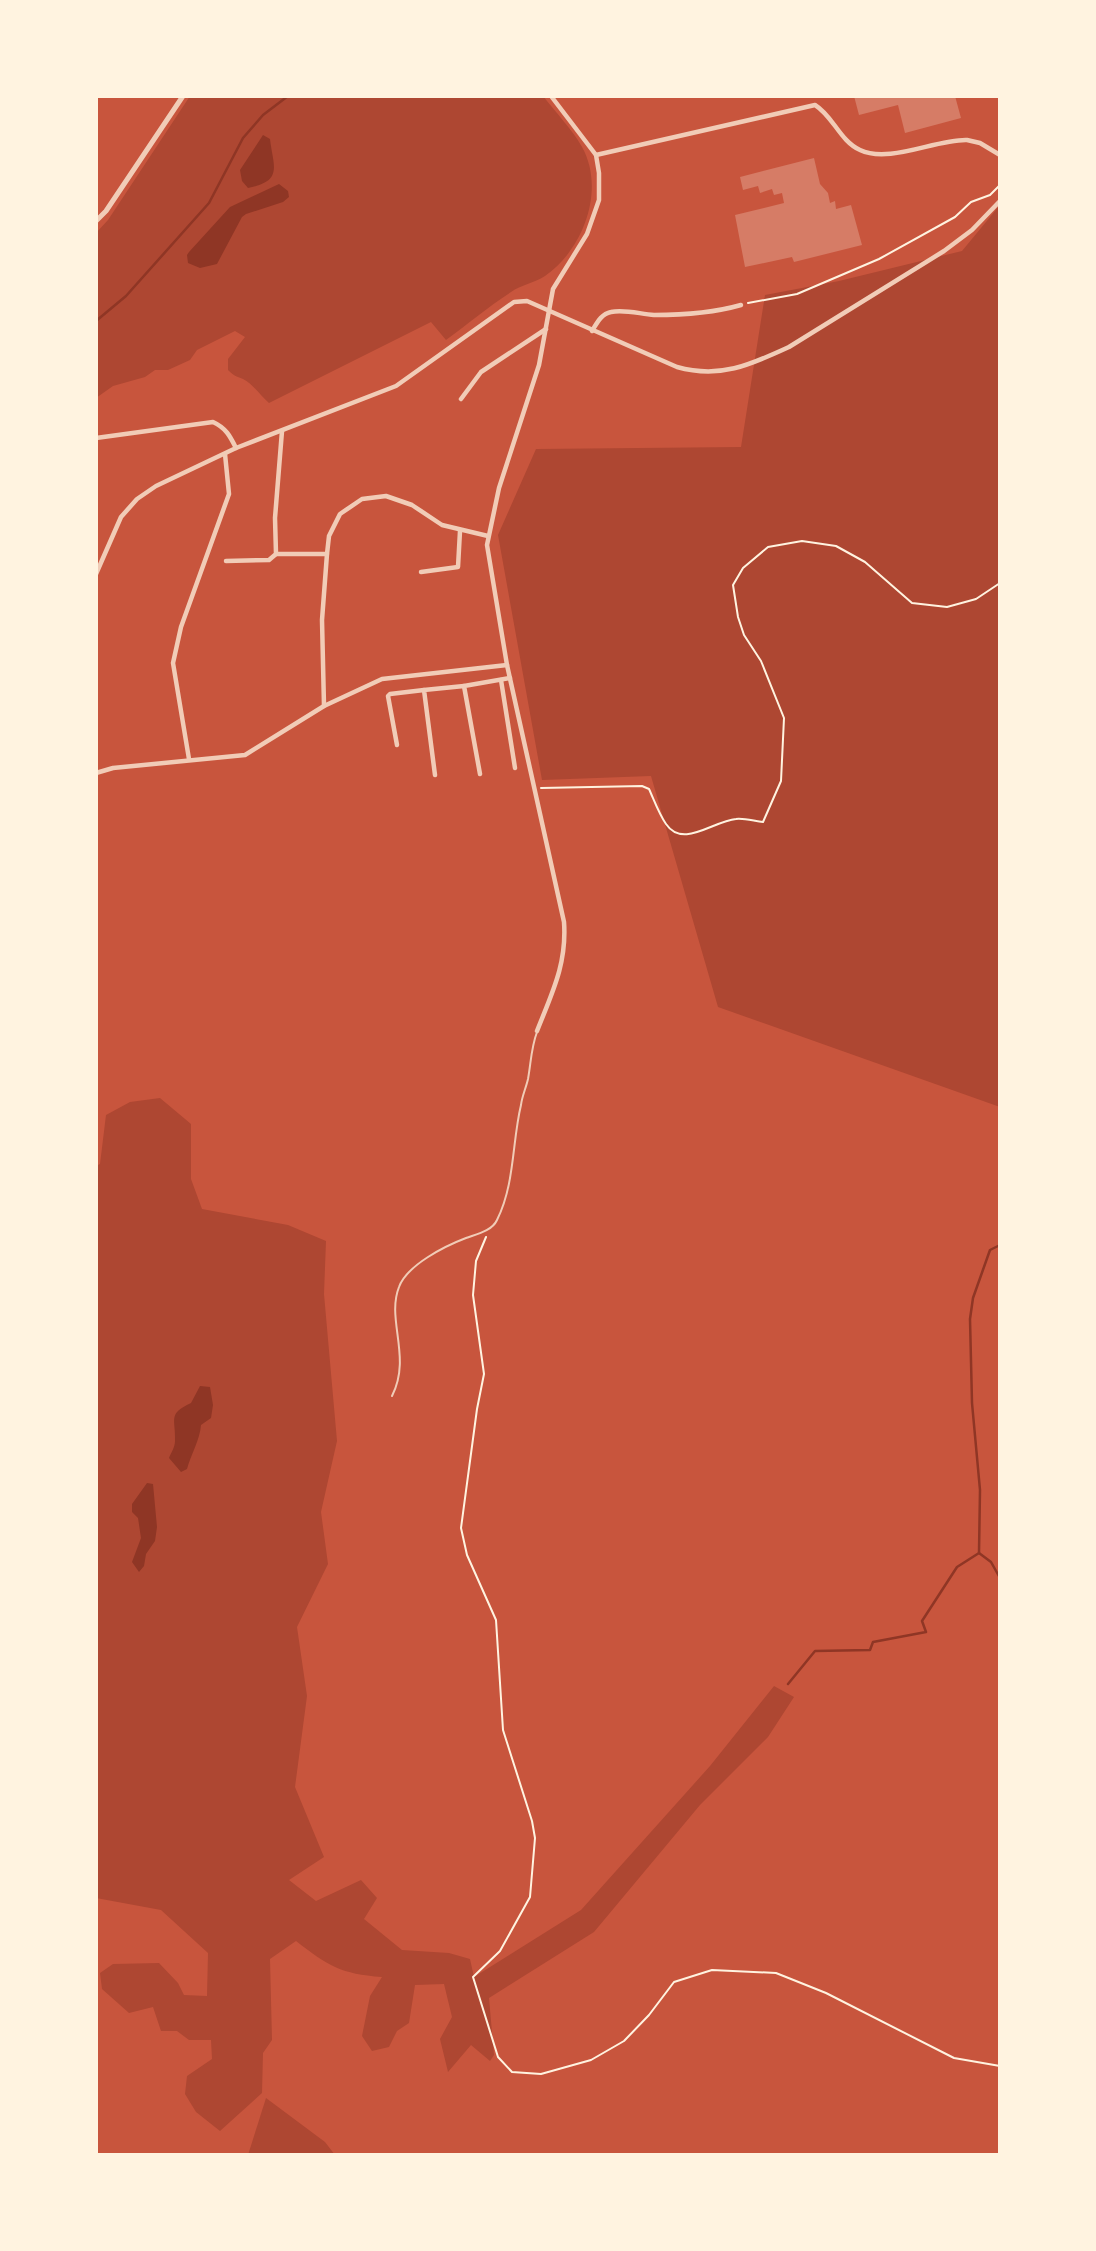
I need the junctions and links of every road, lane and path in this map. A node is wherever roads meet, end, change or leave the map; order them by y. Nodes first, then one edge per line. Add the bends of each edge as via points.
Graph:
1 (183, 96) edge
2 (551, 96) edge
3 (596, 155) junction
4 (1000, 155) edge
5 (1000, 185) edge
6 (1000, 201) edge
7 (96, 221) edge
8 (741, 305) joint
9 (549, 312) junction
10 (547, 329) junction
11 (592, 331) junction
12 (461, 399) dead end
13 (282, 431) junction
14 (96, 438) edge
15 (236, 448) junction
16 (226, 454) junction
17 (460, 531) junction
18 (488, 536) junction
19 (276, 554) junction
20 (327, 554) junction
21 (226, 561) dead end
22 (421, 572) dead end
23 (96, 574) edge
24 (1000, 583) edge
25 (507, 665) junction
26 (510, 678) junction
27 (501, 680) junction
28 (464, 687) junction
29 (424, 690) junction
30 (324, 706) junction
31 (397, 745) dead end
32 (189, 759) junction
33 (515, 768) dead end
34 (96, 773) edge
35 (480, 774) dead end
36 (435, 775) dead end
37 (536, 788) junction
38 (537, 1031) joint
39 (491, 1227) junction
40 (392, 1396) dead end
41 (1000, 2066) edge

1 - 7 street
2 - 3 street
3 - 4 street via 815,105 862,151 888,154 967,140
3 - 9 street via 599,200 587,234 553,289
5 - 8 path via 955,217 879,259 797,294
6 - 11 street via 944,251 789,347 736,369 691,371
8 - 11 street via 691,314 612,312
9 - 10 street
9 - 11 street
9 - 13 street via 527,301 514,302 396,386
10 - 12 street via 481,372
10 - 18 street
13 - 15 street
13 - 19 street
14 - 15 street via 213,422 230,435
15 - 16 street
16 - 23 street via 137,499 121,517
16 - 32 street via 229,494 181,627 173,663
17 - 18 street
17 - 20 street via 442,526 401,500 373,497 340,514 329,536
17 - 22 street via 458,567
18 - 25 street
19 - 20 street
19 - 21 street via 269,560
20 - 30 street via 322,620
24 - 37 path via 976,599 947,607 912,603 865,562 836,546 802,541 768,547 743,568 733,585 744,635 761,661 784,718 781,781 763,822 737,818 687,836 666,824 649,789 642,786
25 - 26 street
25 - 30 street via 382,679
26 - 27 street
26 - 37 street
27 - 28 street
27 - 33 street
28 - 29 street
28 - 35 street
29 - 31 street via 388,696
29 - 36 street
30 - 32 street via 245,755
32 - 34 street
37 - 38 street via 566,947
38 - 39 lane via 504,1200
39 - 40 lane via 412,1267 400,1284 395,1300 401,1371
39 - 41 path via 476,1261 473,1295 484,1374 461,1528 467,1555 496,1620 503,1730 535,1838 530,1897 500,1951 473,1977 498,2057 512,2072 541,2074 591,2060 624,2041 674,1982 712,1970 776,1973 954,2058

